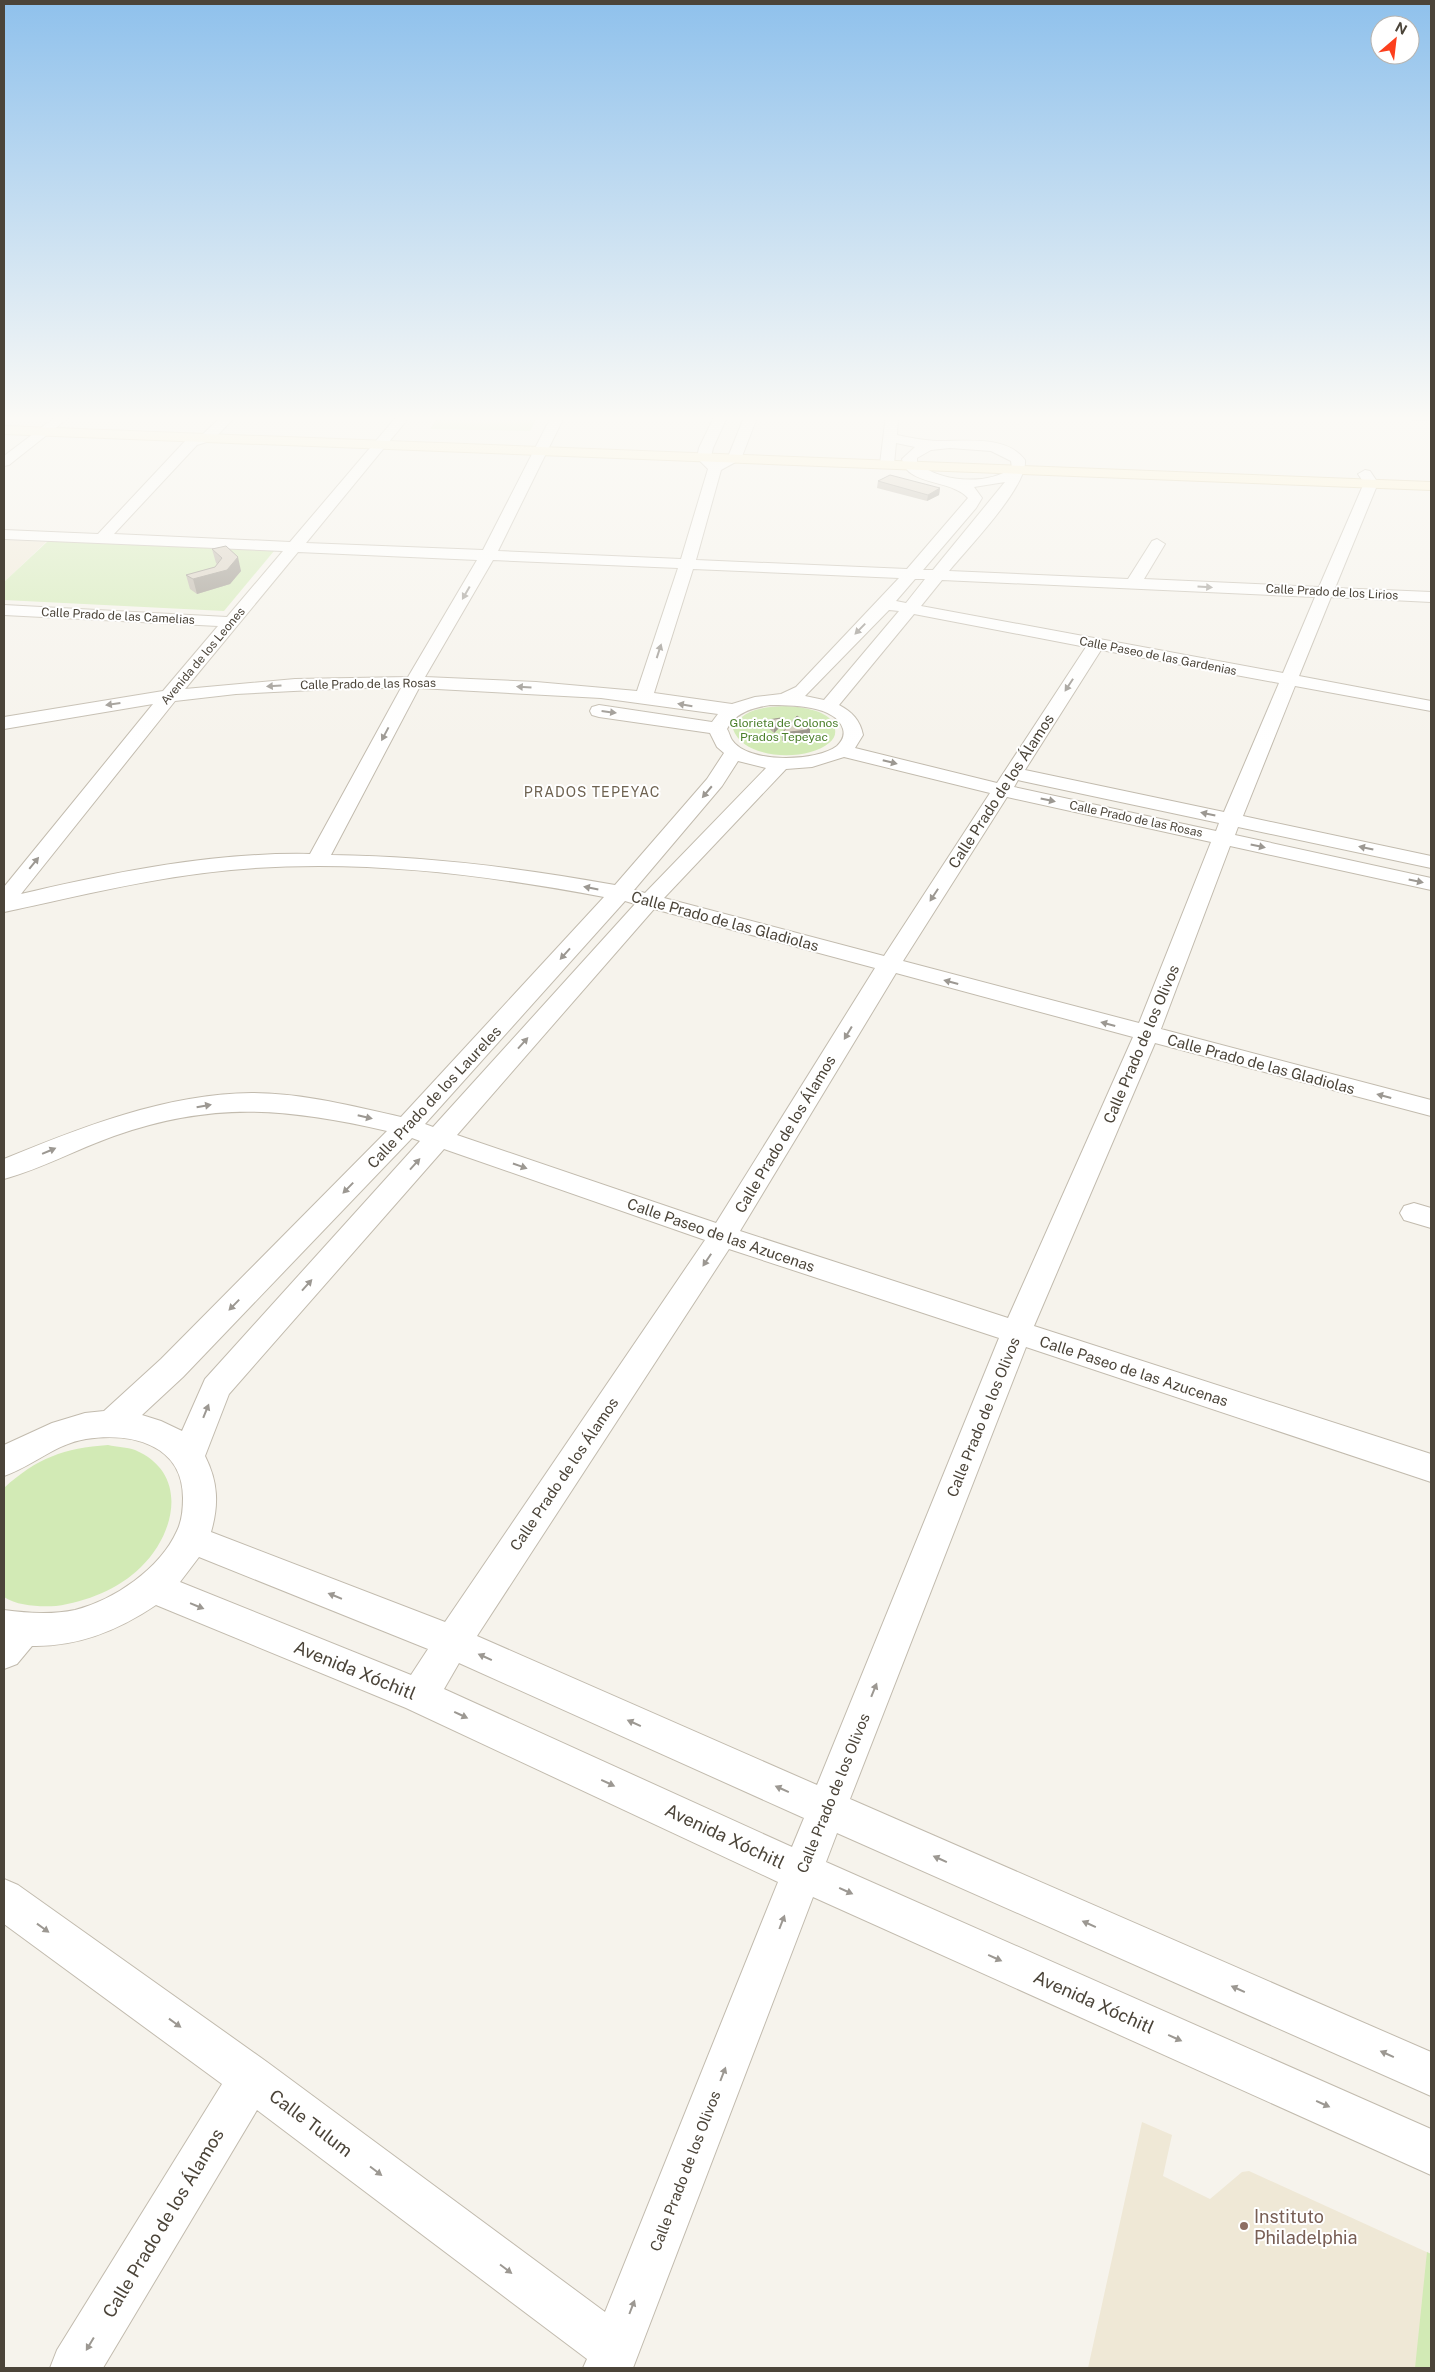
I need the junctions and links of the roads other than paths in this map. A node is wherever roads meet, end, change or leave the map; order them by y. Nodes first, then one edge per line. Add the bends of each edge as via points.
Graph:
1 (113, 526) edge
2 (312, 526) edge
3 (503, 526) edge
4 (695, 526) edge
5 (952, 526) edge
6 (979, 526) edge
7 (1350, 526) edge
8 (4, 534) edge
9 (102, 538) junction
10 (1157, 544) dead end
11 (294, 547) junction
12 (488, 555) junction
13 (687, 564) junction
14 (912, 574) junction
15 (938, 575) junction
16 (1134, 584) junction
17 (1326, 592) junction
18 (1431, 597) edge
19 (885, 604) junction
20 (910, 609) junction
21 (4, 610) edge
22 (26, 611) junction
23 (232, 622) junction
24 (9, 627) dead end
25 (1096, 644) junction
26 (1289, 680) junction
27 (414, 682) junction
28 (169, 696) junction
29 (644, 697) junction
30 (404, 698) junction
31 (784, 700) junction
32 (1431, 706) edge
33 (562, 707) dead end
34 (828, 708) junction
35 (581, 709) dead end
36 (734, 710) junction
37 (156, 713) junction
38 (4, 722) edge
39 (718, 729) junction
40 (4, 740) edge
41 (848, 743) junction
42 (734, 752) junction
43 (956, 759) dead end
44 (780, 764) junction
45 (1003, 777) junction
46 (1228, 829) junction
47 (317, 861) junction
48 (1431, 862) edge
49 (1431, 884) edge
50 (620, 893) junction
51 (4, 901) edge
52 (649, 901) junction
53 (4, 905) edge
54 (889, 965) junction
55 (1147, 1034) junction
56 (1431, 1108) edge
57 (408, 1128) junction
58 (438, 1138) junction
59 (4, 1170) edge
60 (723, 1236) junction
61 (1016, 1333) junction
62 (112, 1424) junction
63 (188, 1456) junction
64 (4, 1462) edge
65 (1431, 1468) edge
66 (191, 1539) junction
67 (152, 1588) junction
68 (10, 1636) edge
69 (452, 1642) junction
70 (419, 1696) junction
71 (827, 1809) junction
72 (802, 1872) junction
73 (4, 1899) edge
74 (1431, 2074) edge
75 (251, 2078) junction
76 (1431, 2152) edge
77 (612, 2359) edge
78 (75, 2368) edge

1 - 9 street
2 - 11 street, Avenida de los Leones
3 - 12 street
4 - 13 street
5 - 14 street
6 - 15 street
7 - 17 street, Calle Prado de los Olivos
8 - 9 street, Calle Prado de los Lirios
9 - 11 street, Calle Prado de los Lirios
10 - 16 street
11 - 12 street, Calle Prado de los Lirios
11 - 23 street, Avenida de los Leones
12 - 13 street, Calle Prado de los Lirios
12 -> 27 street
13 - 14 street, Calle Prado de los Lirios
29 -> 13 street
14 - 15 street, Calle Prado de los Lirios
14 - 19 street
15 - 16 street, Calle Prado de los Lirios
15 - 20 street
16 -> 17 street, Calle Prado de los Lirios
17 - 18 street, Calle Prado de los Lirios
17 - 26 street, Calle Prado de los Olivos
19 - 20 street, Calle Paseo de las Gardenias
19 -> 31 street via 802,690
20 - 25 street, Calle Paseo de las Gardenias
20 - 34 street
21 - 22 street, Calle Prado de las Camelias
22 - 23 street, Calle Prado de las Camelias
22 - 24 street
23 - 28 street, Avenida de los Leones
25 - 26 street, Calle Paseo de las Gardenias
25 -> 45 street, Calle Prado de los Álamos
26 - 32 street, Calle Paseo de las Gardenias
26 - 46 street, Calle Prado de los Olivos
27 -> 28 street, Calle Prado de las Rosas via 273,686
29 -> 27 street, Calle Prado de las Rosas
27 - 30 street
28 - 37 street, Avenida de los Leones
28 -> 38 street, Calle Prado de las Rosas
36 -> 29 street, Calle Prado de las Rosas
30 - 33 street, Calle Prado de las Rosas
30 - 37 street, Calle Prado de las Rosas via 268,703
30 -> 47 street
31 - 34 street
31 - 36 street via 756,702
34 - 41 street via 844,717 853,729
35 -> 39 street
36 - 39 street
37 - 40 street, Calle Prado de las Rosas
51 -> 37 street, Avenida de los Leones
39 - 42 street via 722,741
41 - 43 street
41 - 44 street via 816,761
41 -> 45 street, Calle Prado de las Rosas
42 - 44 street
42 -> 50 street, Calle Prado de los Laureles via 715,782
44 - 52 street, Calle Prado de los Laureles
45 - 46 street, Calle Prado de las Rosas
45 -> 54 street, Calle Prado de los Álamos
48 -> 46 street, Calle Prado de las Rosas
46 -> 49 street, Calle Prado de las Rosas
46 - 55 street, Calle Prado de los Olivos
50 -> 47 street, Calle Prado de las Gladiolas via 453,866
47 - 53 street, Calle Prado de las Gladiolas via 264,861 124,878
50 - 52 street, Calle Prado de las Gladiolas
50 -> 57 street, Calle Prado de los Laureles
52 - 54 street, Calle Prado de las Gladiolas
58 -> 52 street, Calle Prado de los Laureles
55 -> 54 street, Calle Prado de las Gladiolas
54 -> 60 street, Calle Prado de los Álamos
56 -> 55 street, Calle Prado de las Gladiolas
55 - 61 street, Calle Prado de los Olivos
57 - 58 street, Calle Paseo de las Azucenas
59 -> 57 street, Calle Paseo de las Azucenas via 83,1136 154,1116 223,1103 287,1103
57 -> 62 street, Calle Prado de los Laureles via 172,1368
58 -> 60 street, Calle Paseo de las Azucenas
63 -> 58 street, Calle Prado de los Laureles via 216,1388
60 - 61 street, Calle Paseo de las Azucenas
60 -> 69 street, Calle Prado de los Álamos
61 - 65 street, Calle Paseo de las Azucenas
71 -> 61 street, Calle Prado de los Olivos
62 - 63 street via 157,1432
62 - 64 street via 89,1425 42,1439
63 - 66 street via 196,1470 201,1503
66 - 67 street via 168,1572
69 -> 66 street
67 - 68 street via 104,1617 76,1626
67 -> 70 street, Avenida Xóchitl
69 - 70 street, Calle Prado de los Álamos
71 -> 69 street
70 -> 72 street, Avenida Xóchitl
71 - 72 street, Calle Prado de los Olivos
74 -> 71 street
72 -> 76 street, Avenida Xóchitl
77 -> 72 street, Calle Prado de los Olivos
73 -> 75 street, Calle Tulum
75 -> 77 street, Calle Tulum
75 -> 78 street, Calle Prado de los Álamos

